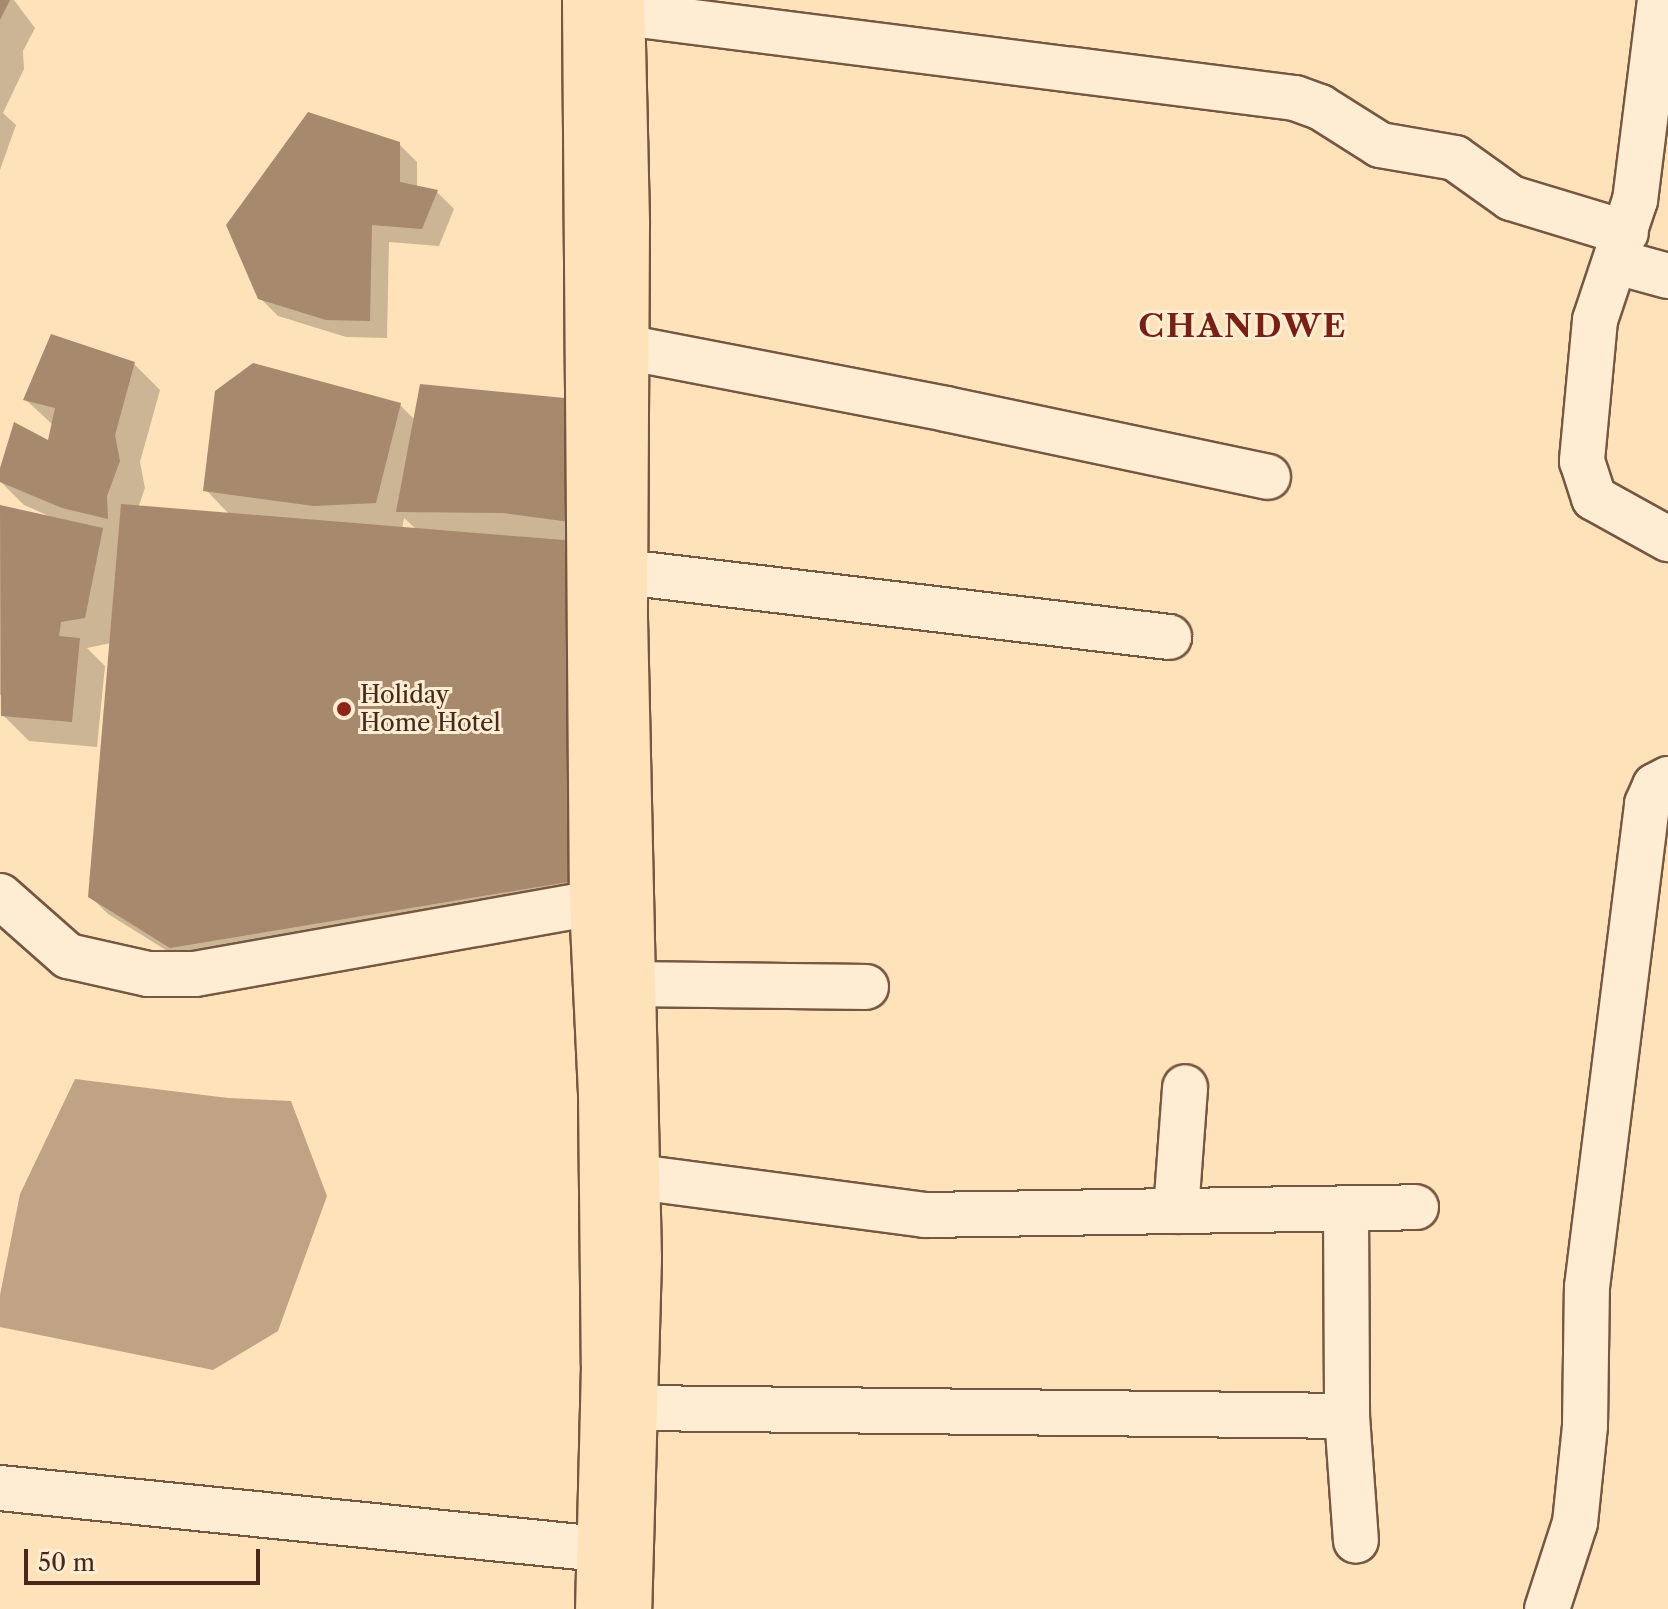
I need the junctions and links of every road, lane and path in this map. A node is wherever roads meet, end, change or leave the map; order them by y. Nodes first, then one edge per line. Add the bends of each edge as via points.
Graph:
1 (1660, 0) edge
2 (604, 4) edge
3 (1621, 247) junction
4 (1668, 276) edge
5 (625, 347) junction
6 (1268, 477) dead end
7 (1668, 539) edge
8 (625, 572) junction
9 (1169, 637) dead end
10 (608, 672) junction
11 (1668, 779) edge
12 (0, 896) edge
13 (592, 903) junction
14 (632, 984) junction
15 (866, 987) dead end
16 (1185, 1087) dead end
17 (637, 1177) junction
18 (1416, 1207) dead end
19 (1346, 1208) junction
20 (1176, 1211) junction
21 (636, 1408) junction
22 (1347, 1416) junction
23 (0, 1488) edge
24 (1356, 1541) dead end
25 (599, 1549) junction
26 (598, 1609) edge
27 (629, 1609) edge
28 (1547, 1609) edge

1 - 3 street via 1635,200
2 - 3 street via 1295,98 1320,107 1380,145 1455,158 1511,198
2 - 5 main road via 627,224
2 - 10 main road via 589,166
3 - 4 street
3 - 7 street via 1595,320 1584,475 1603,505
5 - 6 street
5 - 8 main road
8 - 9 street
8 - 10 main road
10 - 13 main road
10 - 14 main road
11 - 28 street via 1655,786 1647,804 1587,1287 1585,1426 1575,1523
12 - 13 street via 68,956 148,974 195,974
13 - 25 main road via 604,1381
14 - 15 street
14 - 17 main road
16 - 20 street
17 - 20 street via 924,1215
17 - 21 main road
18 - 19 street
19 - 20 street
19 - 22 street
21 - 22 street
21 - 27 main road
22 - 24 street
23 - 25 street
25 - 26 main road

